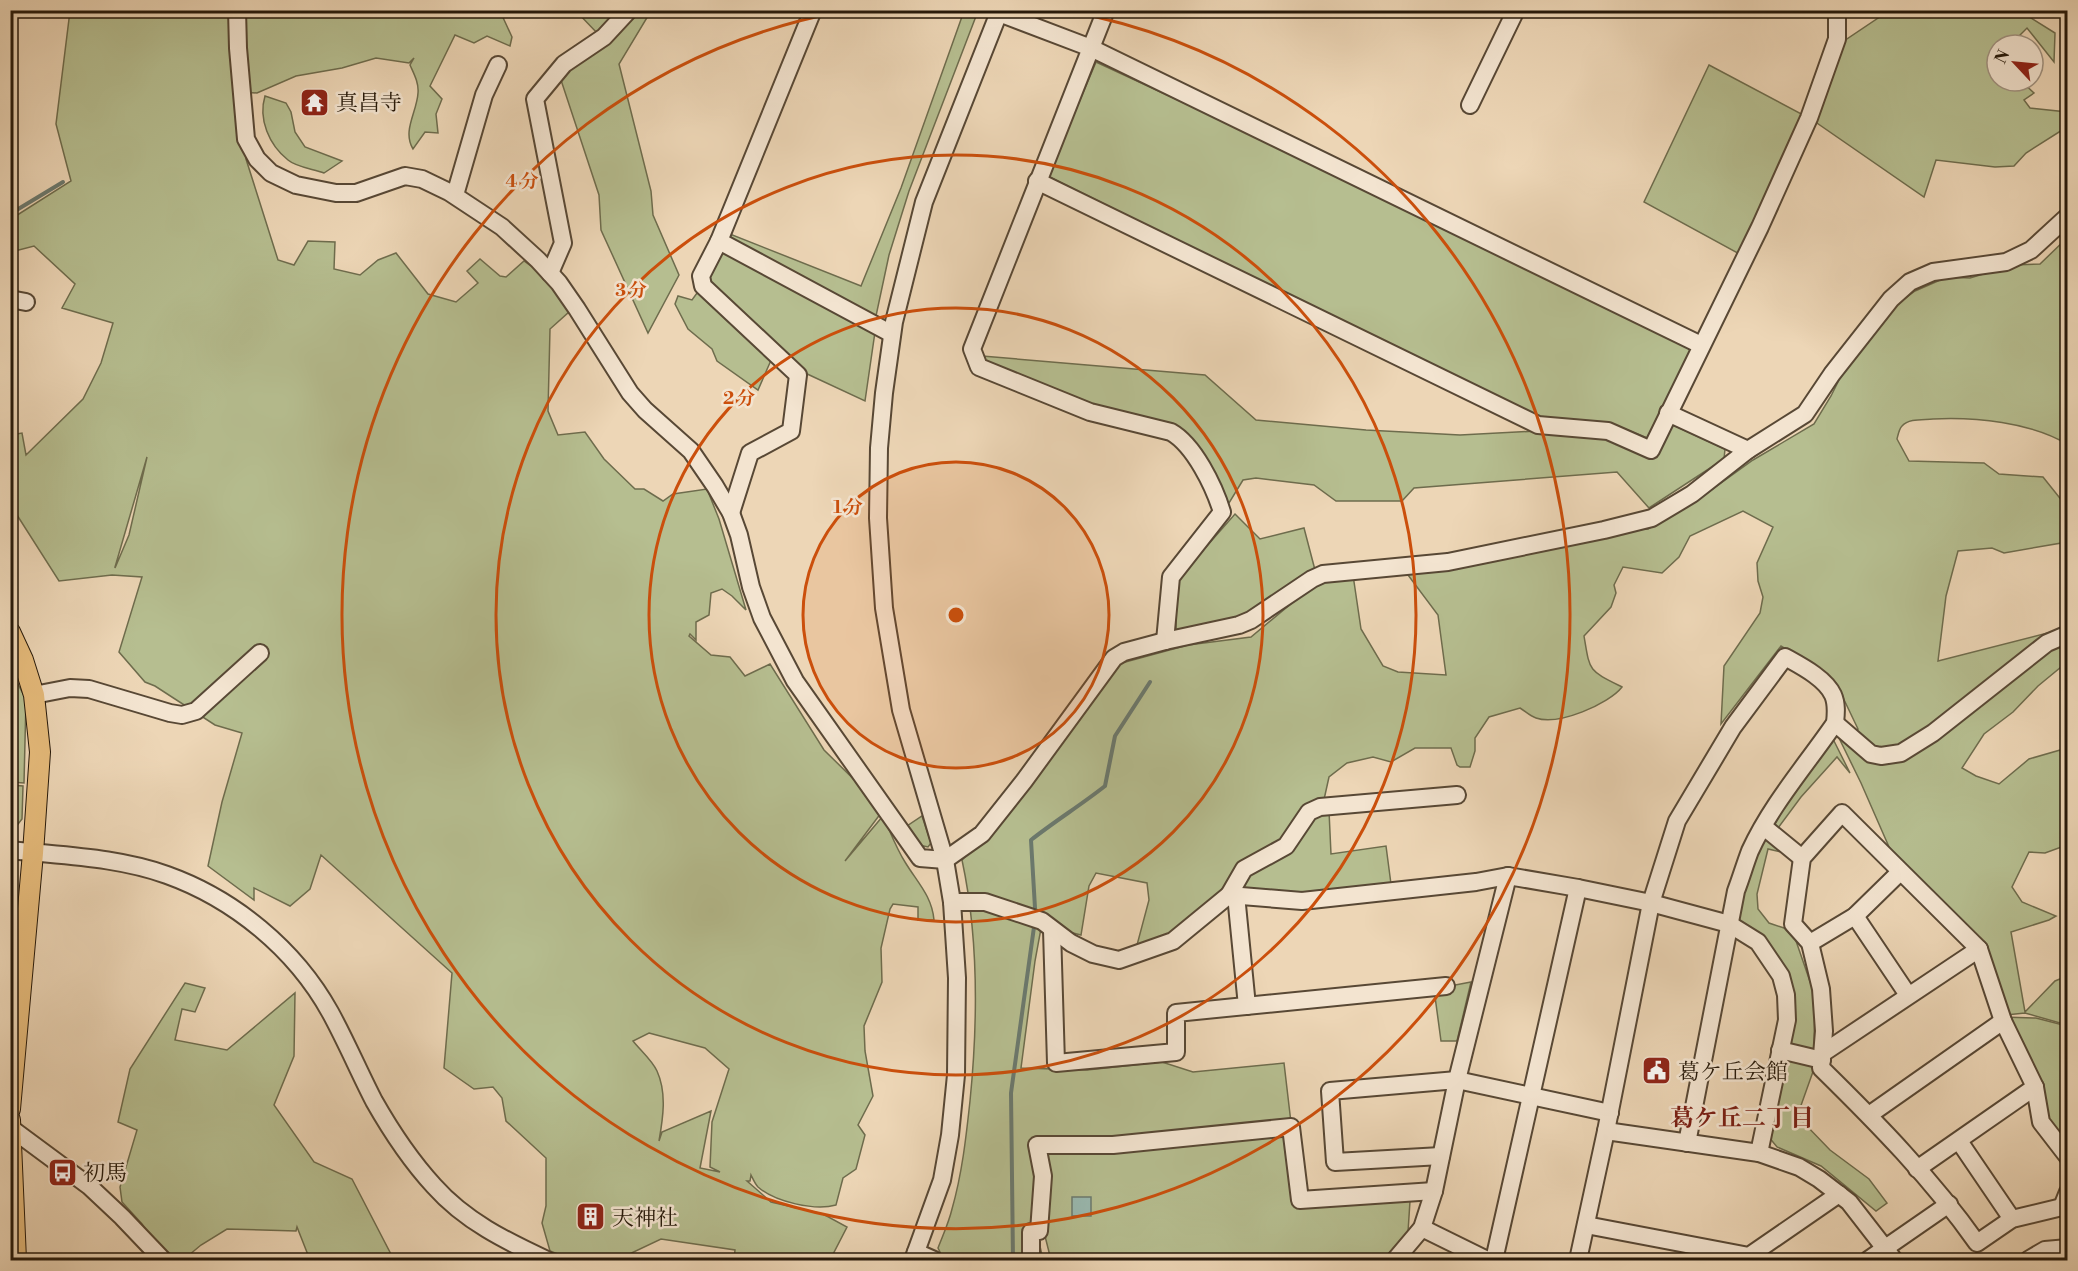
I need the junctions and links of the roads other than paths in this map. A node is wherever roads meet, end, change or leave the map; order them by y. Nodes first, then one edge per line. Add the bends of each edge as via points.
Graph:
1 (237, 10) edge
2 (629, 10) edge
3 (813, 10) edge
4 (1106, 10) edge
5 (1516, 10) edge
6 (1837, 10) edge
7 (1000, 12) edge
8 (1091, 48) junction
9 (498, 65) dead end
10 (1470, 105) dead end
11 (1037, 181) junction
12 (455, 195) junction
13 (2067, 216) edge
14 (719, 241) junction
15 (550, 273) junction
16 (892, 334) junction
17 (1701, 345) junction
18 (1668, 414) junction
19 (1748, 450) junction
20 (731, 513) junction
21 (10, 632) edge
22 (2067, 634) edge
23 (1165, 641) junction
24 (260, 652) dead end
25 (34, 695) junction
26 (1835, 723) junction
27 (1457, 795) dead end
28 (1764, 827) junction
29 (10, 850) edge
30 (33, 853) junction
31 (1802, 858) junction
32 (945, 860) junction
33 (1900, 872) junction
34 (1508, 876) junction
35 (1578, 888) junction
36 (1233, 895) junction
37 (952, 902) junction
38 (1651, 903) junction
39 (1855, 916) junction
40 (1729, 924) junction
41 (1052, 930) junction
42 (1810, 943) junction
43 (1979, 949) junction
44 (1446, 986) dead end
45 (1908, 995) junction
46 (1247, 1006) junction
47 (2003, 1021) junction
48 (1780, 1050) junction
49 (1822, 1056) junction
50 (1457, 1080) junction
51 (2035, 1087) junction
52 (1531, 1096) junction
53 (1610, 1113) junction
54 (1869, 1115) junction
55 (11, 1119) edge
56 (1606, 1131) junction
57 (1959, 1141) junction
58 (1687, 1143) junction
59 (1759, 1153) junction
60 (1441, 1156) junction
61 (2067, 1157) edge
62 (1917, 1169) junction
63 (1434, 1191) junction
64 (2067, 1192) edge
65 (1839, 1194) junction
66 (1949, 1204) junction
67 (2012, 1219) junction
68 (1586, 1226) junction
69 (1422, 1228) junction
70 (2067, 1248) edge
71 (1890, 1254) edge
72 (915, 1256) edge
73 (16, 1260) edge
74 (163, 1260) edge
75 (547, 1260) edge
76 (934, 1260) edge
77 (1031, 1260) edge
78 (1395, 1260) edge
79 (1487, 1260) edge
80 (1494, 1260) edge
81 (1578, 1260) edge
82 (1868, 1260) edge
83 (2028, 1260) edge

1 - 12 street via 246,139 271,173 296,184 336,193 356,193 405,176 422,179
2 - 15 street via 604,37 564,64 535,99 563,243
3 - 14 street
4 - 8 street
5 - 10 street
6 - 17 street via 1837,39 1809,118
7 - 8 street
7 - 16 street via 924,202
8 - 11 street
8 - 17 street
9 - 12 street via 484,95
11 - 18 street via 1538,425 1608,431 1651,450
11 - 23 street via 972,350 979,367 1090,412 1171,432 1188,447 1207,476 1222,512 1171,577
12 - 15 street via 502,227
13 - 19 street via 2031,249 2006,262 1933,272 1910,282 1891,299 1805,414
14 - 16 street
14 - 20 street via 701,276 703,286 798,375 790,431 750,453
15 - 20 street via 578,309 630,393 691,451
16 - 32 street via 879,448 878,518 884,608 901,710
17 - 18 street
18 - 19 street
19 - 23 street via 1692,494 1646,521 1448,561 1323,574 1245,622
20 - 32 street via 762,618 795,681 920,858
21 - 25 main road
22 - 26 street via 2047,643 1901,753 1871,754
23 - 32 street via 1114,658 982,834
24 - 25 street via 196,711 183,715 89,689 70,688
25 - 30 main road via 40,752
26 - 28 street
26 - 38 street via 1833,694 1785,657 1733,727 1677,821
27 - 36 street via 1320,807 1309,812 1286,846 1244,869
28 - 31 street
28 - 40 street via 1750,852
29 - 30 street
30 - 55 main road
30 - 75 street via 123,863 167,875 227,904 254,924 293,962 323,1000 389,1126 430,1182 479,1224
31 - 33 street via 1842,813
31 - 42 street via 1793,924
32 - 37 street
33 - 39 street
33 - 43 street
34 - 35 street
34 - 36 street via 1302,901
34 - 50 street
35 - 38 street
35 - 52 street
36 - 41 street via 1173,941 1119,960 1093,954
36 - 46 street
37 - 41 street via 985,902 1042,921
37 - 72 street via 957,978 956,1075 950,1135 942,1180
38 - 40 street
38 - 53 street
39 - 42 street
39 - 45 street
40 - 48 street via 1758,942 1781,976 1787,1020
40 - 58 street
41 - 46 street via 1056,1063 1176,1052 1176,1013
42 - 49 street via 1821,989
43 - 45 street
43 - 47 street
44 - 46 street
45 - 49 street
47 - 51 street
47 - 54 street
48 - 49 street
48 - 59 street
49 - 54 street via 1821,1068
50 - 52 street
50 - 60 street
50 - 60 street via 1330,1091 1335,1162
51 - 57 street
51 - 61 street via 2041,1122
52 - 53 street
52 - 80 street
53 - 56 street
54 - 62 street
55 - 73 main road
55 - 74 street via 89,1186
56 - 58 street
56 - 68 street
57 - 62 street
57 - 67 street
58 - 59 street
59 - 65 street via 1799,1167
60 - 63 street
62 - 66 street
63 - 69 street
63 - 77 street via 1300,1200 1291,1127 1113,1145 1037,1144 1043,1176 1042,1208 1039,1231 1030,1232
64 - 67 street via 2062,1207
65 - 68 street via 1749,1256
65 - 71 street
66 - 67 street via 1977,1243
66 - 71 street
68 - 81 street
69 - 78 street
69 - 79 street
70 - 83 street via 2045,1250
71 - 82 street
72 - 76 street

